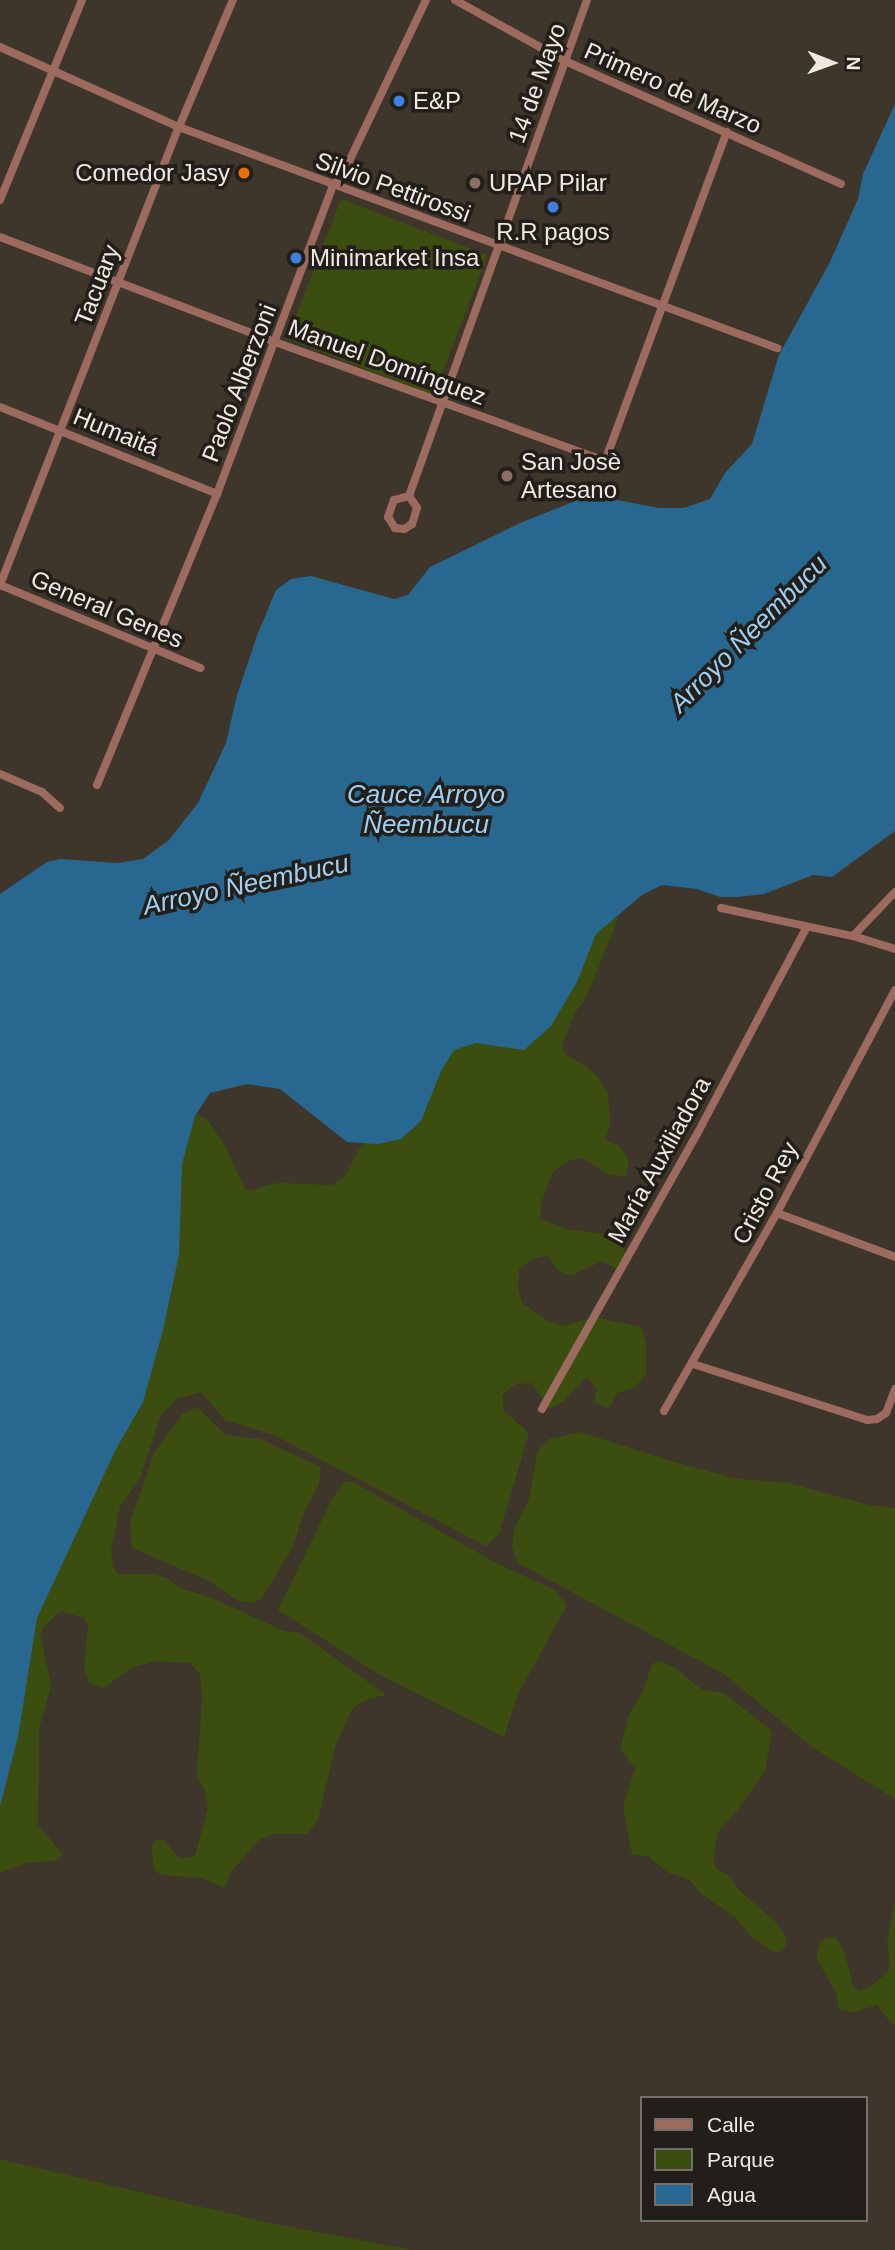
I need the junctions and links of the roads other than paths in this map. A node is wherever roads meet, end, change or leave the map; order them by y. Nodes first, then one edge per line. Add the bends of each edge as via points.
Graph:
1 (82, 0) edge
2 (233, 0) edge
3 (426, 0) edge
4 (455, 0) edge
5 (587, 0) edge
6 (0, 47) edge
7 (565, 61) junction
8 (52, 70) junction
9 (179, 127) junction
10 (727, 132) junction
11 (841, 184) dead end
12 (333, 186) junction
13 (0, 200) edge
14 (0, 237) edge
15 (498, 246) junction
16 (117, 284) junction
17 (664, 307) junction
18 (275, 342) junction
19 (778, 348) dead end
20 (443, 402) junction
21 (0, 407) edge
22 (62, 430) junction
23 (217, 494) junction
24 (410, 496) dead end
25 (0, 585) edge
26 (154, 649) junction
27 (200, 668) dead end
28 (0, 774) edge
29 (97, 785) dead end
30 (60, 808) dead end
31 (895, 892) edge
32 (721, 908) dead end
33 (806, 928) junction
34 (853, 936) junction
35 (895, 949) edge
36 (895, 990) edge
37 (777, 1213) junction
38 (895, 1256) edge
39 (694, 1364) junction
40 (895, 1389) edge
41 (542, 1409) dead end
42 (664, 1411) dead end

1 - 8 street
2 - 9 street, Tacuary
3 - 12 street, Paolo Alberzoni via 344,172
4 - 7 street, Primero de Marzo
5 - 7 street, 14 de Mayo
6 - 8 street, Silvio Pettirossi
7 - 10 street, Primero de Marzo
7 - 15 street, 14 de Mayo
8 - 9 street, Silvio Pettirossi
8 - 13 street
9 - 12 street, Silvio Pettirossi
9 - 16 street, Tacuary
10 - 11 street, Primero de Marzo
10 - 17 street
12 - 15 street, Silvio Pettirossi
12 - 18 street, Paolo Alberzoni
14 - 16 street, Manuel Domínguez
15 - 17 street, Silvio Pettirossi
15 - 20 street, 14 de Mayo
16 - 18 street, Manuel Domínguez
16 - 22 street, Tacuary
17 - 19 street, Silvio Pettirossi
17 - 20 street, Manuel Domínguez via 606,461
18 - 20 street, Manuel Domínguez
18 - 23 street, Paolo Alberzoni
20 - 24 street, 14 de Mayo
21 - 22 street, Humaitá
22 - 23 street, Humaitá
22 - 25 street, Tacuary
23 - 26 street, Paolo Alberzoni
25 - 26 street, General Genes
26 - 27 street, General Genes
26 - 29 street, Paolo Alberzoni
28 - 30 street via 42,792
31 - 34 street
32 - 33 street
33 - 34 street
33 - 41 street, María Auxiliadora via 696,1136
34 - 35 street
36 - 37 street, Cristo Rey
37 - 38 street
37 - 39 street, Cristo Rey
39 - 40 street via 867,1420 886,1413
39 - 42 street, Cristo Rey

